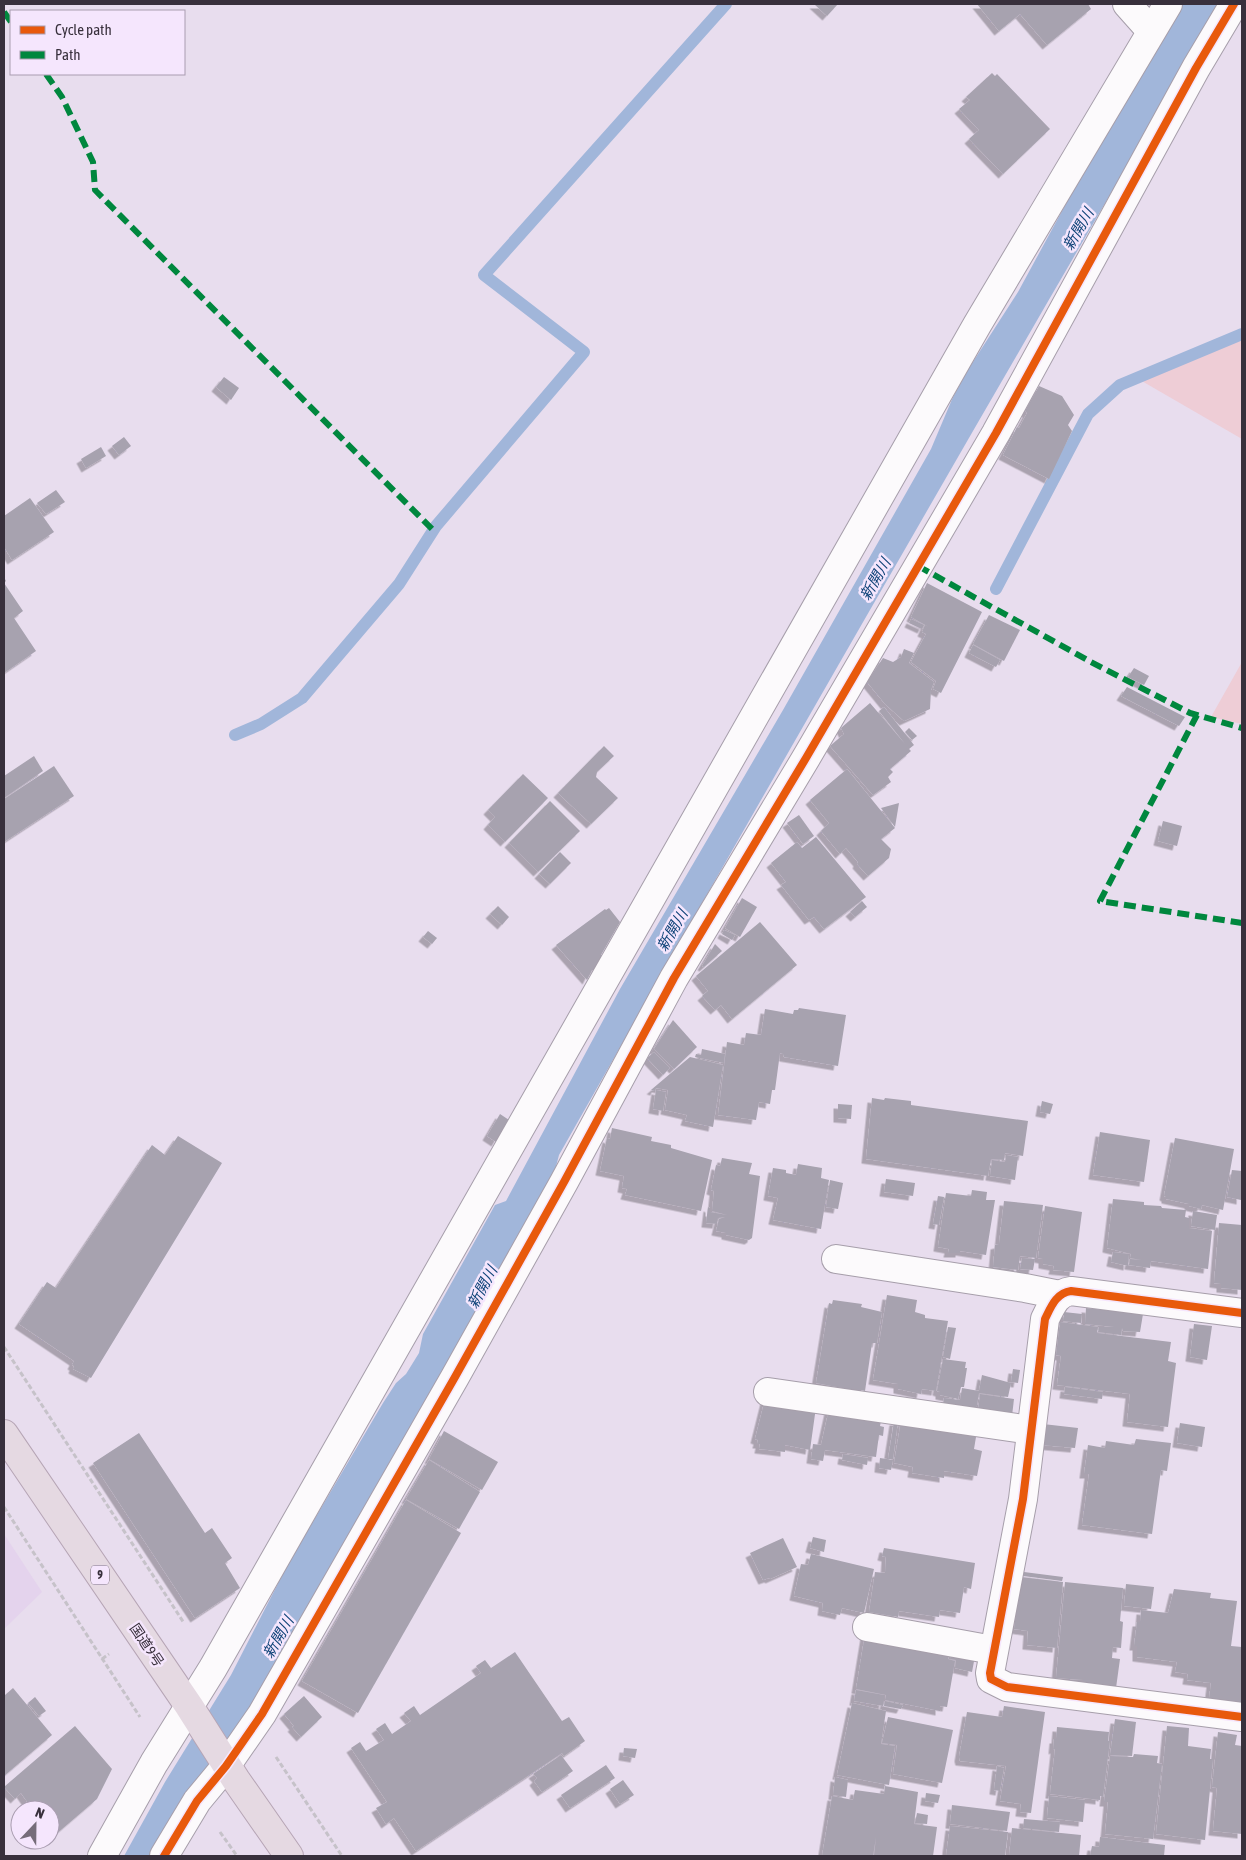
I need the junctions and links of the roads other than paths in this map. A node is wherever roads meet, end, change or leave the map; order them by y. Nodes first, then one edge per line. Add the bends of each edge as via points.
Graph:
1 (1127, 4) edge
2 (1168, 4) edge
3 (1234, 4) edge
4 (1151, 31) junction
5 (836, 1260) dead end
6 (1060, 1295) junction
7 (1242, 1314) edge
8 (768, 1392) dead end
9 (1031, 1430) junction
10 (4, 1434) edge
11 (867, 1628) dead end
12 (993, 1650) junction
13 (192, 1712) junction
14 (1242, 1716) edge
15 (225, 1762) junction
16 (102, 1856) edge
17 (164, 1856) edge
18 (289, 1856) edge

1 - 4 street
2 - 4 street
3 - 15 street via 996,433 674,978 465,1360 254,1726
4 - 13 street via 977,325 213,1668
5 - 6 street
6 - 7 street via 1071,1291
6 - 9 street via 1046,1319
8 - 9 street
9 - 12 street via 1022,1499
10 - 13 highway, 国道9号 / 9
11 - 12 street
12 - 14 street via 992,1679 1006,1687
13 - 15 highway, 国道9号 / 9
13 - 16 street via 154,1763
15 - 17 street
15 - 18 highway, 国道9号 / 9

